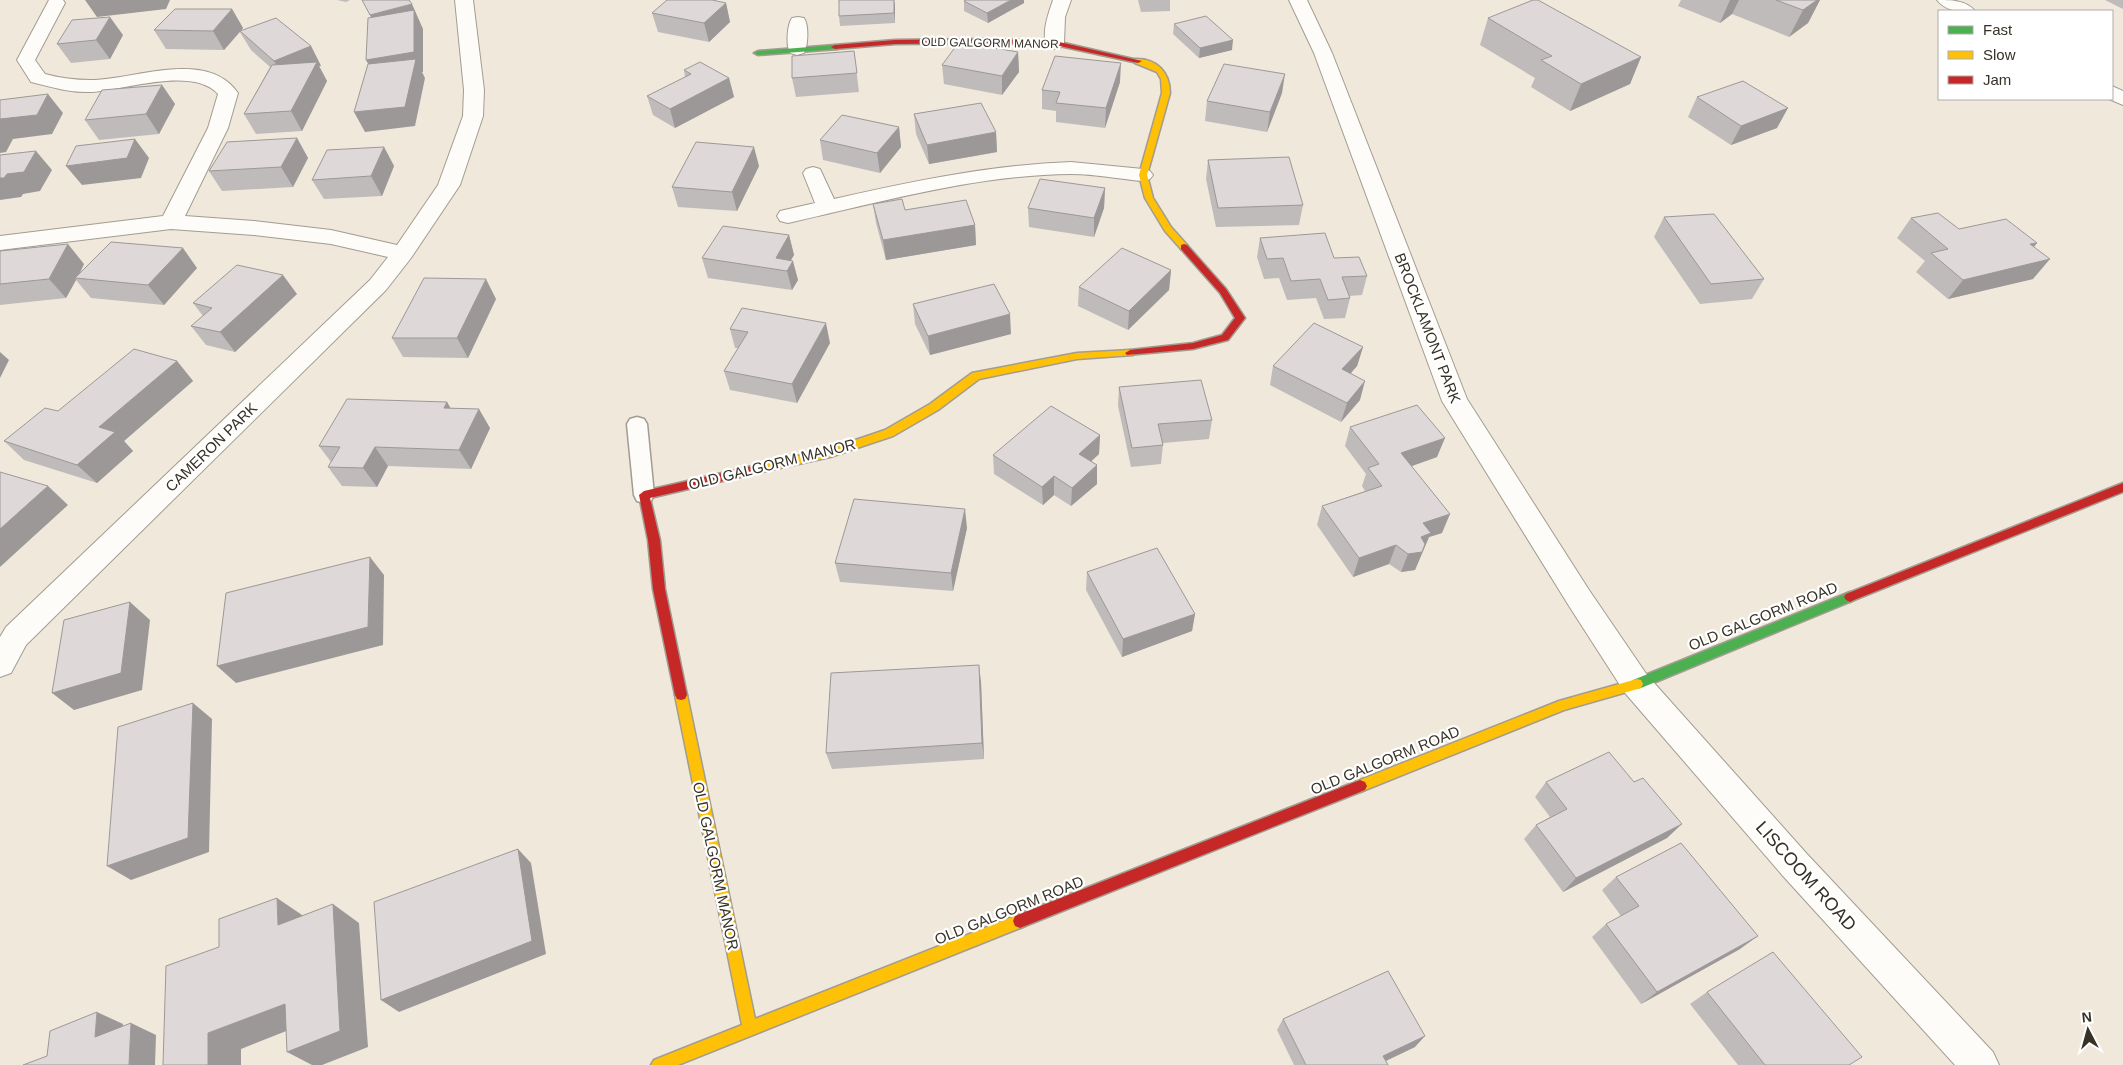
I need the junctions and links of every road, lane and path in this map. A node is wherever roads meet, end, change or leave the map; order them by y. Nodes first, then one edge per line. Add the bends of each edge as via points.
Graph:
1 (464, 0) edge
2 (1062, 0) edge
3 (1298, 0) edge
4 (1946, 0) edge
5 (56, 4) dead end
6 (1964, 10) edge
7 (798, 22) dead end
8 (1055, 43) junction
9 (797, 48) junction
10 (758, 52) dead end
11 (813, 173) dead end
12 (1143, 175) junction
13 (826, 208) junction
14 (788, 216) dead end
15 (171, 222) junction
16 (0, 243) edge
17 (403, 253) junction
18 (636, 424) dead end
19 (2123, 487) edge
20 (644, 495) junction
21 (8, 635) edge
22 (0, 664) edge
23 (1636, 684) junction
24 (750, 1029) junction
25 (659, 1065) edge
26 (1980, 1065) edge

1 - 17 street, CAMERON PARK via 474,90 472,116 450,185
2 - 8 street via 1056,18
3 - 23 street, BROCKLAMONT PARK via 1323,53 1455,401
4 - 6 street
5 - 15 street via 26,60 38,78 61,84 92,86 163,75 205,76 219,83 228,93 218,128
7 - 9 street
8 - 9 street, OLD GALGORM MANOR via 895,42
8 - 12 street, OLD GALGORM MANOR via 1160,69 1167,81 1166,93
9 - 10 street, OLD GALGORM MANOR
11 - 13 street
12 - 13 street via 1073,168 1020,170 966,178
12 - 20 street, OLD GALGORM MANOR via 1149,198 1168,229 1223,291 1240,318 1225,338 1157,351 1077,356 976,376 934,407 889,433 830,453
13 - 14 street
15 - 16 street
15 - 17 street via 330,237
17 - 21 street, CAMERON PARK via 378,285
18 - 20 lane
19 - 23 street, OLD GALGORM ROAD
20 - 24 street, OLD GALGORM MANOR via 654,540 659,589
21 - 22 street, CAMERON PARK
23 - 24 street, OLD GALGORM ROAD via 1563,705
23 - 26 street, LISCOOM ROAD via 1795,865
24 - 25 street, OLD GALGORM ROAD

